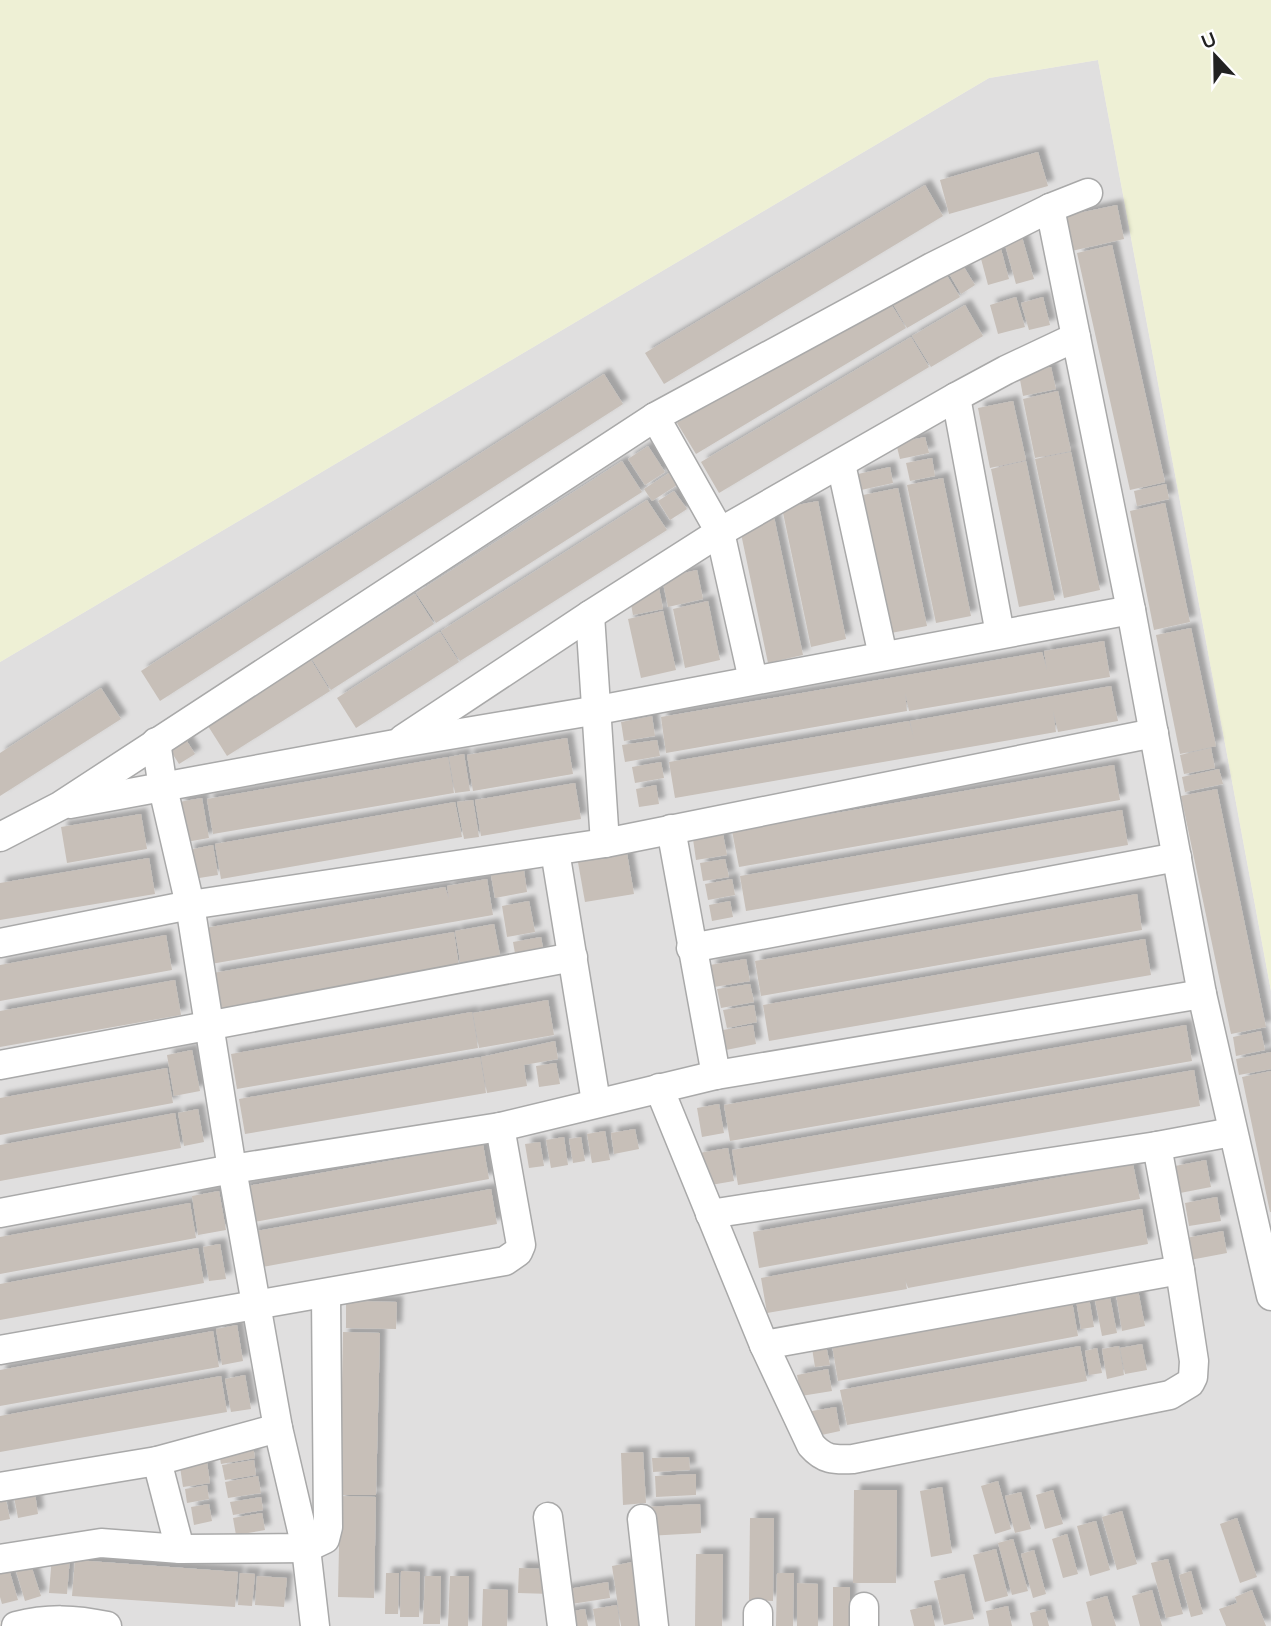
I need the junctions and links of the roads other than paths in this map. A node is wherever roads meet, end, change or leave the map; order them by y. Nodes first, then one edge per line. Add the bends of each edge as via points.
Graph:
1 (1088, 193) dead end
2 (1050, 208) junction
3 (1076, 337) junction
4 (956, 397) junction
5 (655, 417) junction
6 (841, 464) junction
7 (720, 532) junction
8 (1131, 610) junction
9 (590, 615) junction
10 (1000, 634) junction
11 (883, 656) junction
12 (753, 680) junction
13 (598, 710) junction
14 (1154, 733) junction
15 (156, 742) junction
16 (395, 744) junction
17 (163, 788) junction
18 (60, 806) junction
19 (671, 829) junction
20 (0, 837) edge
21 (606, 843) junction
22 (555, 851) junction
23 (1177, 857) junction
24 (190, 905) junction
25 (0, 943) edge
26 (691, 948) junction
27 (573, 957) junction
28 (1202, 994) junction
29 (209, 1025) junction
30 (0, 1065) edge
31 (716, 1075) junction
32 (659, 1088) junction
33 (596, 1102) junction
34 (500, 1127) junction
35 (1232, 1132) junction
36 (1157, 1146) junction
37 (232, 1169) junction
38 (0, 1213) edge
39 (710, 1214) junction
40 (1180, 1270) junction
41 (326, 1294) junction
42 (1271, 1296) edge
43 (257, 1303) junction
44 (764, 1345) junction
45 (0, 1350) edge
46 (278, 1428) junction
47 (157, 1461) junction
48 (0, 1487) edge
49 (548, 1517) dead end
50 (642, 1519) dead end
51 (306, 1548) junction
52 (180, 1549) junction
53 (0, 1559) edge
54 (16, 1626) edge
55 (107, 1626) edge
56 (315, 1626) edge
57 (562, 1626) edge
58 (654, 1626) edge

1 - 2 street
2 - 3 street
2 - 5 street
3 - 4 street
3 - 8 street
4 - 6 street
4 - 10 street
5 - 7 street
5 - 15 street
6 - 7 street
6 - 11 street
7 - 9 street
7 - 12 street
8 - 10 street
8 - 14 street
9 - 13 street
9 - 16 street
10 - 11 street
11 - 12 street
12 - 13 street
13 - 16 street
13 - 21 street
14 - 19 street
14 - 23 street
15 - 17 street
15 - 18 street
16 - 17 street
17 - 18 street
17 - 24 street
18 - 20 street
19 - 21 street
19 - 26 street
21 - 22 street
22 - 24 street
22 - 27 street
23 - 26 street
23 - 28 street
24 - 25 street
24 - 29 street
26 - 31 street
27 - 29 street
27 - 33 street
28 - 31 street
28 - 35 street
29 - 30 street
29 - 37 street
31 - 32 street
32 - 33 street
32 - 39 street
33 - 34 street
34 - 37 street
34 - 41 street via 520,1232 521,1245 512,1257
35 - 36 street
35 - 42 street
36 - 39 street
36 - 40 street
37 - 38 street
37 - 43 street
39 - 44 street
40 - 44 street
40 - 44 street via 1194,1361 1193,1377 1185,1387 1170,1395 853,1459 832,1460 811,1445
41 - 43 street
41 - 51 street via 328,1534 322,1542
43 - 45 street
43 - 46 street
46 - 47 street
46 - 51 street
47 - 48 street
47 - 52 street
49 - 57 street
50 - 58 street
51 - 52 street
51 - 56 street
52 - 53 street via 101,1543
54 - 55 street via 59,1619

